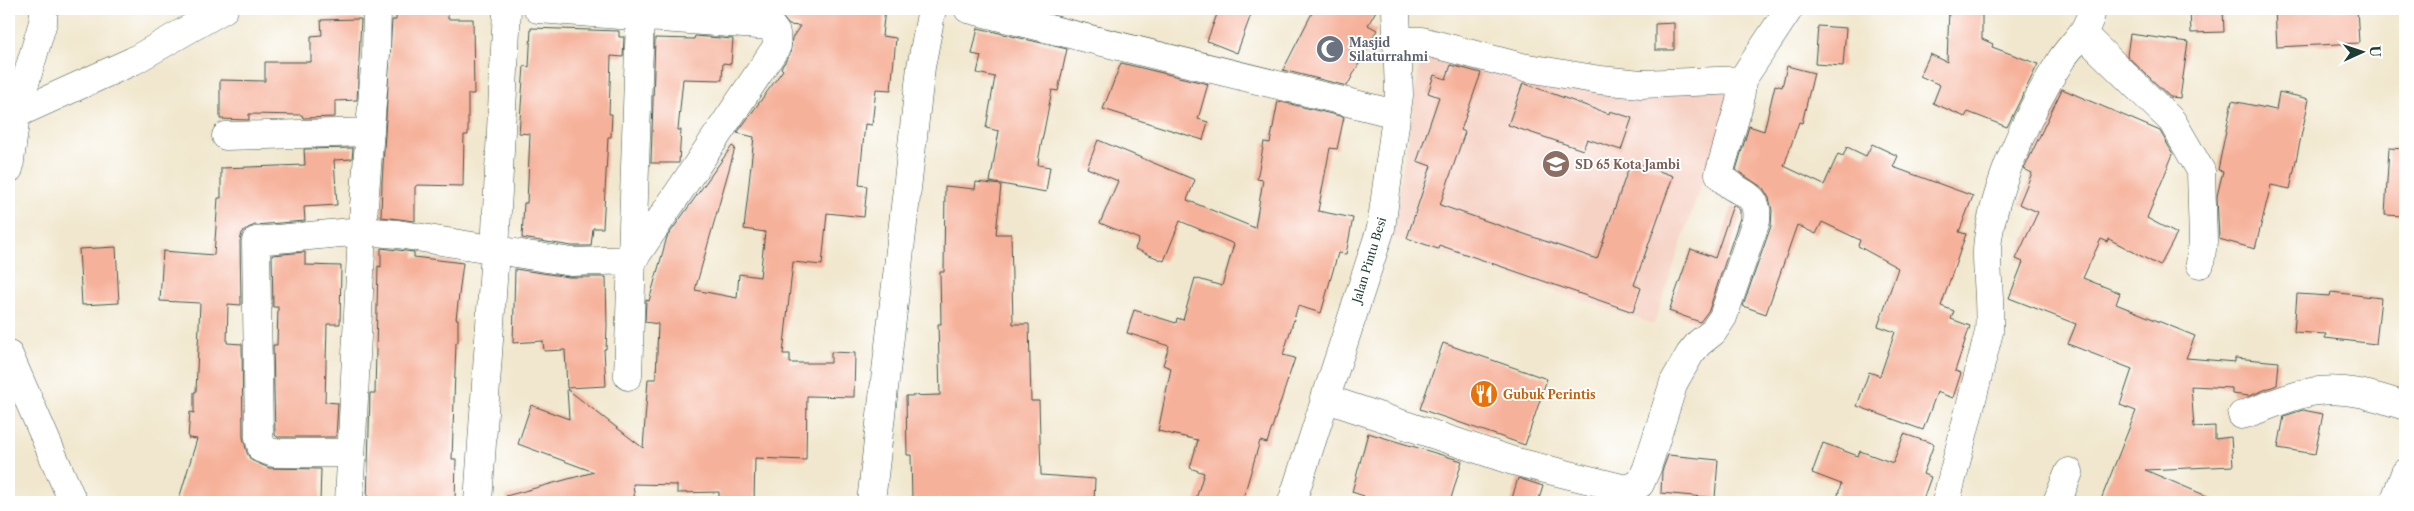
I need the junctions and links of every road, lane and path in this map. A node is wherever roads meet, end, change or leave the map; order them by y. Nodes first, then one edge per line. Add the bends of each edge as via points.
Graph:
1 (44, 9) edge
2 (224, 9) edge
3 (377, 9) edge
4 (506, 9) edge
5 (538, 9) edge
6 (932, 9) edge
7 (968, 9) edge
8 (1396, 9) edge
9 (1789, 9) edge
10 (2092, 9) edge
11 (640, 18) junction
12 (2083, 34) junction
13 (1396, 41) junction
14 (1742, 80) junction
15 (16, 114) junction
16 (1396, 114) junction
17 (370, 132) junction
18 (226, 136) dead end
19 (9, 169) edge
20 (362, 231) junction
21 (495, 251) junction
22 (633, 260) junction
23 (2200, 264) dead end
24 (9, 355) edge
25 (628, 376) dead end
26 (1324, 398) junction
27 (2405, 406) edge
28 (2242, 415) dead end
29 (351, 453) junction
30 (2069, 472) dead end
31 (2405, 473) edge
32 (73, 502) edge
33 (349, 502) edge
34 (478, 502) edge
35 (871, 502) edge
36 (1292, 502) edge
37 (1946, 502) edge
38 (2057, 502) edge
39 (2394, 502) edge

1 - 15 street
2 - 15 street via 133,61
3 - 17 street
4 - 21 street
5 - 11 street
6 - 35 street via 921,67
7 - 16 street
8 - 13 street, Jalan Pintu Besi
9 - 14 street
10 - 12 street
11 - 22 street
11 - 22 street via 771,26 776,33 777,46
12 - 23 street via 2172,121 2201,171 2203,242
12 - 37 street via 2061,60 2028,122 2014,152 1994,213 1987,252 1988,332
13 - 14 street via 1422,41 1522,67 1600,80 1641,84
13 - 16 street, Jalan Pintu Besi via 1399,95
14 - 26 street via 1740,101 1719,174 1734,190 1753,198 1757,207 1756,221 1723,317 1713,332 1698,343 1674,382 1640,484 1626,489 1513,461
15 - 19 street
16 - 26 street, Jalan Pintu Besi via 1381,228
17 - 18 street
17 - 20 street
20 - 21 street
20 - 29 street
20 - 29 street via 256,240 259,437 262,449 274,453
21 - 22 street via 571,262
21 - 34 street
22 - 25 street
24 - 32 street
26 - 36 street, Jalan Pintu Besi
27 - 28 street via 2368,394 2339,390 2311,392
29 - 33 street
30 - 38 street
31 - 39 street

